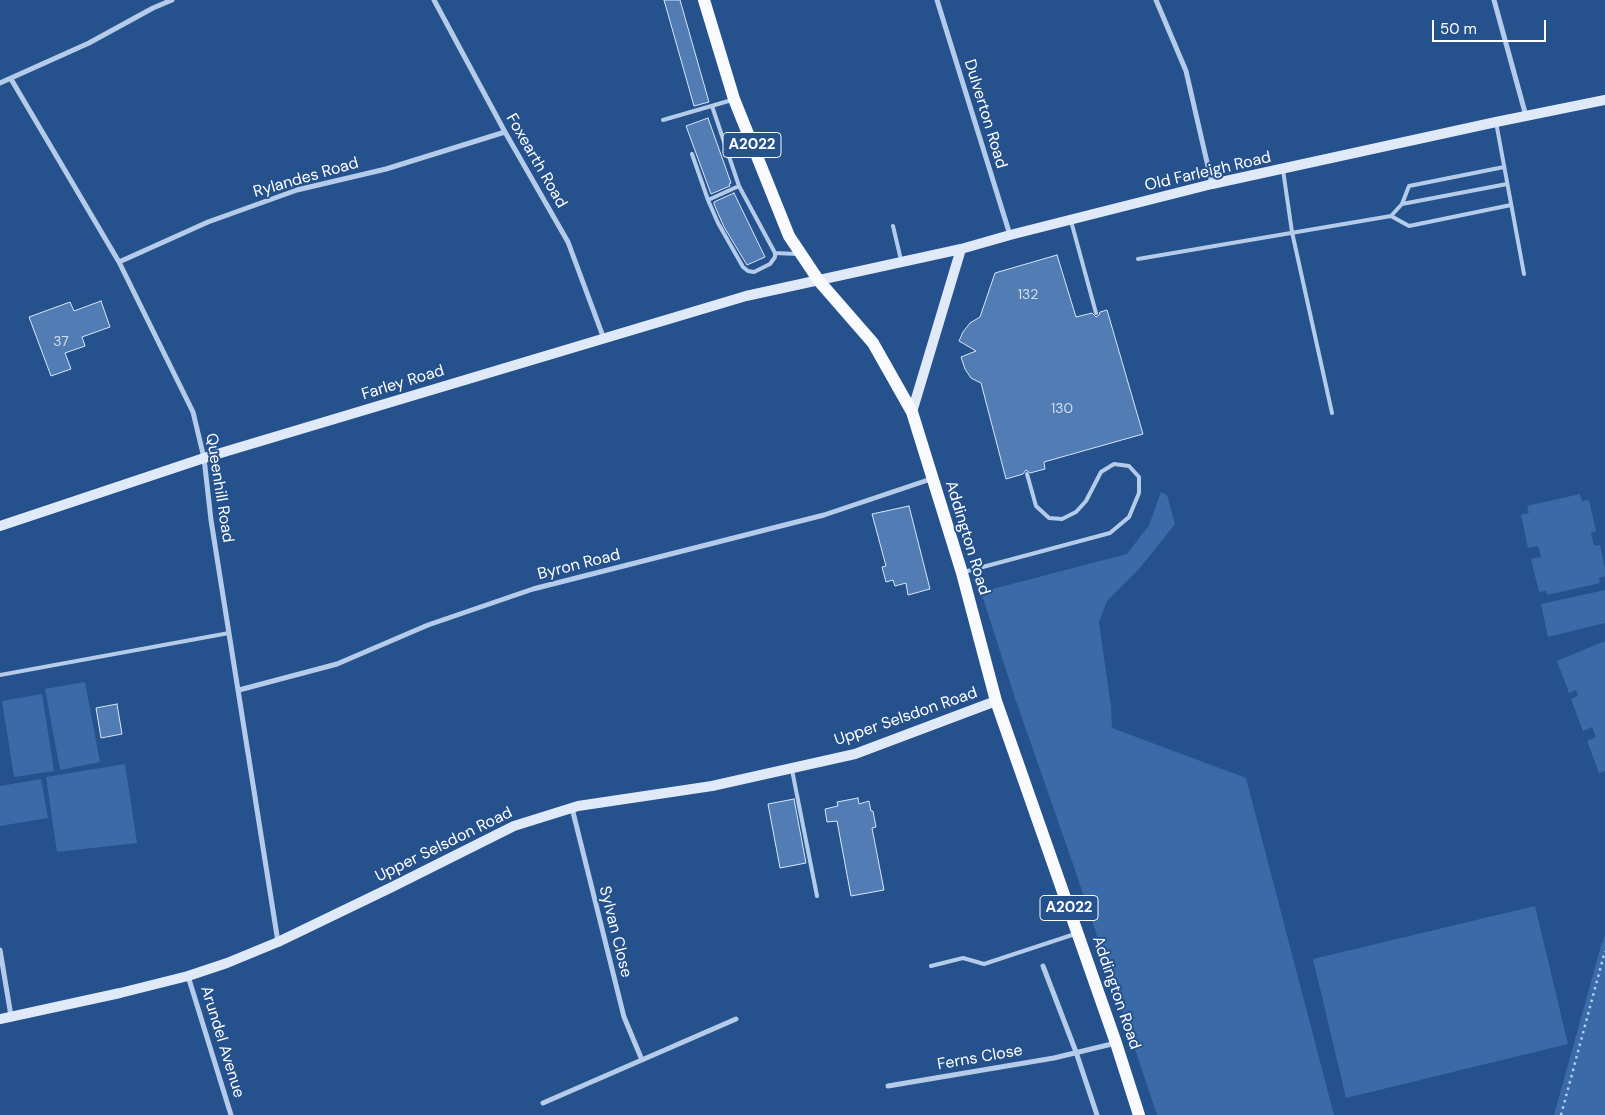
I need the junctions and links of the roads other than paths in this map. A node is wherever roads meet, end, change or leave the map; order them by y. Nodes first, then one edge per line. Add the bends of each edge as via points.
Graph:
1 (172, 0) edge
2 (434, 0) edge
3 (704, 0) edge
4 (937, 0) edge
5 (1156, 0) edge
6 (1494, 0) edge
7 (11, 79) junction
8 (0, 83) edge
9 (734, 99) junction
10 (1605, 100) edge
11 (712, 106) junction
12 (1526, 116) junction
13 (663, 120) dead end
14 (1496, 122) junction
15 (505, 132) junction
16 (692, 154) dead end
17 (1504, 167) junction
18 (1283, 170) junction
19 (1212, 184) junction
20 (1507, 184) junction
21 (739, 186) junction
22 (708, 200) junction
23 (1402, 204) junction
24 (1511, 204) junction
25 (1390, 216) junction
26 (1071, 220) junction
27 (893, 226) dead end
28 (1292, 232) junction
29 (1010, 235) junction
30 (961, 249) junction
31 (774, 253) junction
32 (800, 254) junction
33 (1138, 259) dead end
34 (119, 262) junction
35 (901, 262) junction
36 (1524, 274) dead end
37 (819, 281) junction
38 (1096, 313) dead end
39 (604, 340) junction
40 (912, 412) junction
41 (1332, 414) dead end
42 (204, 458) junction
43 (1027, 474) dead end
44 (932, 479) junction
45 (0, 526) edge
46 (962, 573) junction
47 (229, 633) junction
48 (0, 676) edge
49 (239, 690) junction
50 (996, 701) junction
51 (792, 768) junction
52 (571, 808) junction
53 (818, 896) dead end
54 (1078, 933) junction
55 (278, 942) junction
56 (0, 950) edge
57 (931, 966) dead end
58 (1043, 966) dead end
59 (188, 976) junction
60 (11, 1016) junction
61 (0, 1019) edge
62 (736, 1019) dead end
63 (1116, 1043) junction
64 (1076, 1052) junction
65 (642, 1060) junction
66 (888, 1086) dead end
67 (543, 1103) dead end
68 (231, 1115) edge
69 (1097, 1115) edge
70 (1139, 1115) edge

1 - 7 street via 89,44
2 - 15 street, Foxearth Road
3 - 9 main road, Addington Road / A2022
4 - 29 street, Dulverton Road
5 - 19 street via 1186,71
6 - 12 street
7 - 8 street
7 - 34 street, Queenhill Road
9 - 11 lane
9 - 32 main road, Addington Road / A2022 via 785,227
10 - 12 street, Old Farleigh Road
11 - 13 lane
11 - 21 lane
12 - 14 street, Old Farleigh Road
14 - 17 lane
14 - 18 street, Old Farleigh Road
15 - 34 street, Rylandes Road via 386,169 297,190 208,222
15 - 39 street, Foxearth Road via 568,242
16 - 22 lane
17 - 20 lane
17 - 23 lane via 1409,186
18 - 19 street, Old Farleigh Road
18 - 28 lane
19 - 26 street, Old Farleigh Road
20 - 23 lane
20 - 24 lane
21 - 22 lane
21 - 31 lane
22 - 31 lane via 745,269 754,272 766,267 773,261
23 - 25 lane
24 - 25 lane via 1409,226
24 - 36 lane
25 - 28 lane
26 - 29 street, Old Farleigh Road
26 - 38 lane
27 - 35 lane
28 - 33 lane
28 - 41 lane
29 - 30 street, Old Farleigh Road
30 - 35 street, Old Farleigh Road
30 - 40 street
31 - 32 lane
32 - 37 main road, Addington Road / A2022
34 - 42 street, Queenhill Road via 193,412
35 - 37 street, Old Farleigh Road
37 - 39 street, Farley Road via 746,296
37 - 40 main road, Addington Road / A2022 via 872,343
39 - 42 street, Farley Road
40 - 44 main road, Addington Road / A2022
42 - 45 street, Farley Road
42 - 47 street, Queenhill Road
43 - 46 lane via 1036,506 1049,518 1062,519 1076,512 1086,501 1101,472 1114,464 1129,466 1139,477 1139,493 1129,517 1110,533
44 - 46 main road, Addington Road / A2022
44 - 49 street, Byron Road via 824,515 534,589 428,625 337,664
46 - 50 main road, Addington Road / A2022
47 - 48 lane
47 - 49 street, Queenhill Road
49 - 55 street, Queenhill Road
50 - 51 street, Upper Selsdon Road via 855,754
50 - 54 main road, Addington Road / A2022
51 - 52 street, Upper Selsdon Road via 712,786
51 - 53 lane
52 - 55 street, Upper Selsdon Road via 514,826
52 - 65 street, Sylvan Close via 624,1017
54 - 57 lane via 984,964 963,958
54 - 63 main road, Addington Road / A2022
55 - 59 street, Upper Selsdon Road
56 - 60 street
58 - 64 street
59 - 60 street, Upper Selsdon Road
59 - 68 street, Arundel Avenue
60 - 61 street, Upper Selsdon Road
62 - 65 street
63 - 64 street, Ferns Close
63 - 70 main road, Addington Road / A2022
64 - 66 street, Ferns Close
64 - 69 street
65 - 67 street

